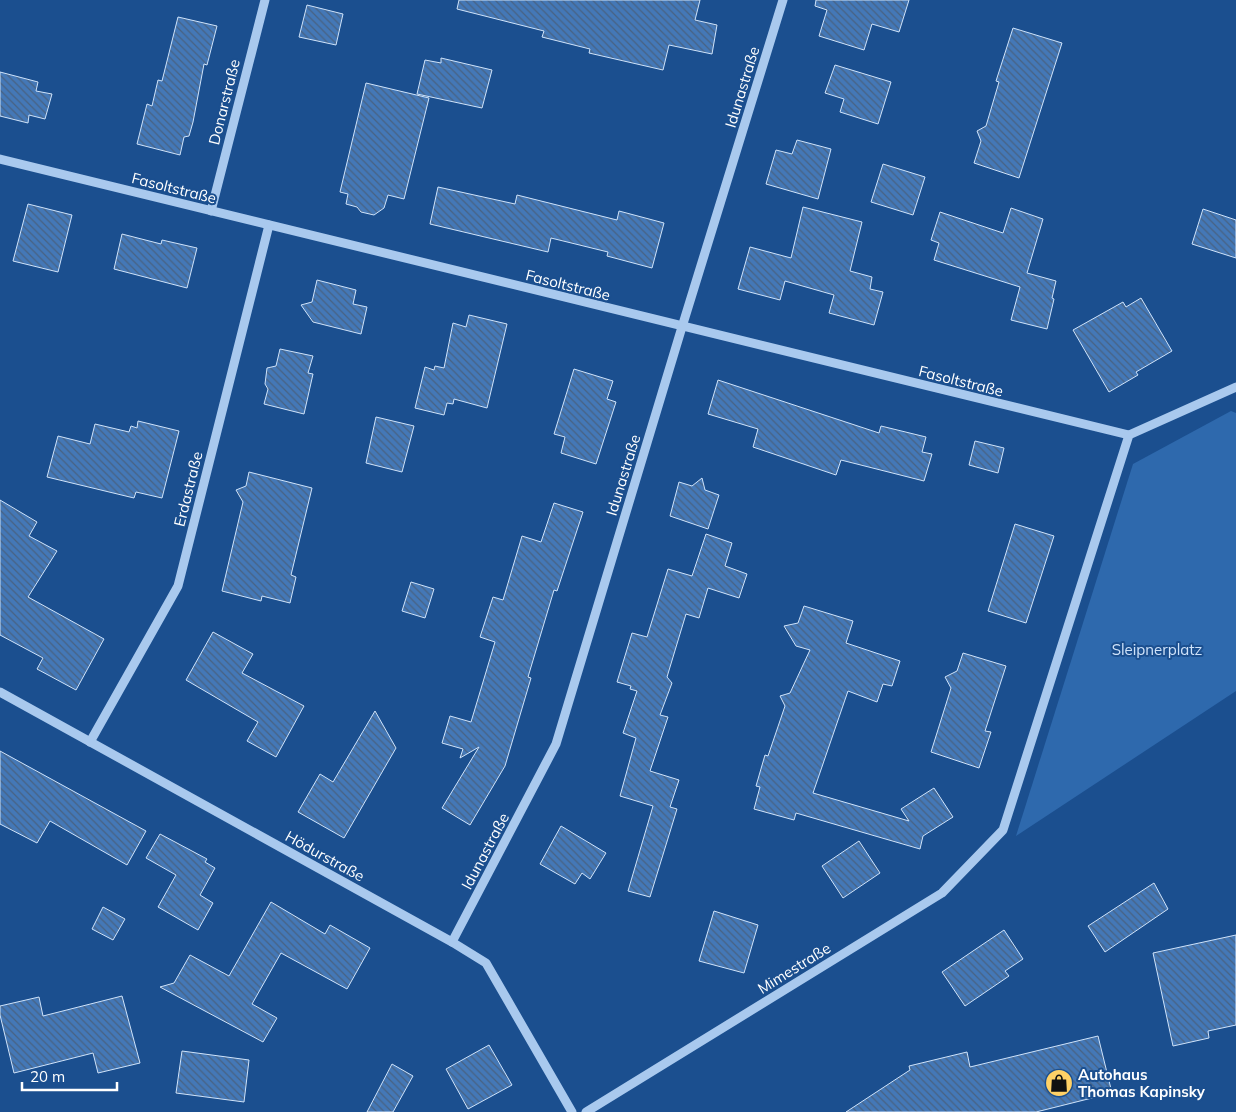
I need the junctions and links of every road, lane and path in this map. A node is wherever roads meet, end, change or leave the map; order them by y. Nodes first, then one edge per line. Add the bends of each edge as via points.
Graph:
1 (265, 0) edge
2 (784, 0) edge
3 (0, 159) edge
4 (211, 211) junction
5 (270, 225) junction
6 (682, 327) junction
7 (1236, 387) edge
8 (1129, 436) junction
9 (0, 692) edge
10 (90, 742) junction
11 (452, 942) junction
12 (572, 1112) edge
13 (586, 1112) edge

1 - 4 street, Donarstraße
2 - 6 street, Idunastraße
3 - 4 street, Fasoltstraße
4 - 5 street, Fasoltstraße
5 - 6 street, Fasoltstraße
5 - 10 street, Erdastraße via 178,586
6 - 8 street, Fasoltstraße
6 - 11 street, Idunastraße via 556,744
7 - 8 street
8 - 13 street, Mimestraße via 1003,830 942,893
9 - 10 street, Hödurstraße
10 - 11 street, Hödurstraße
11 - 12 street, Hödurstraße via 486,963

